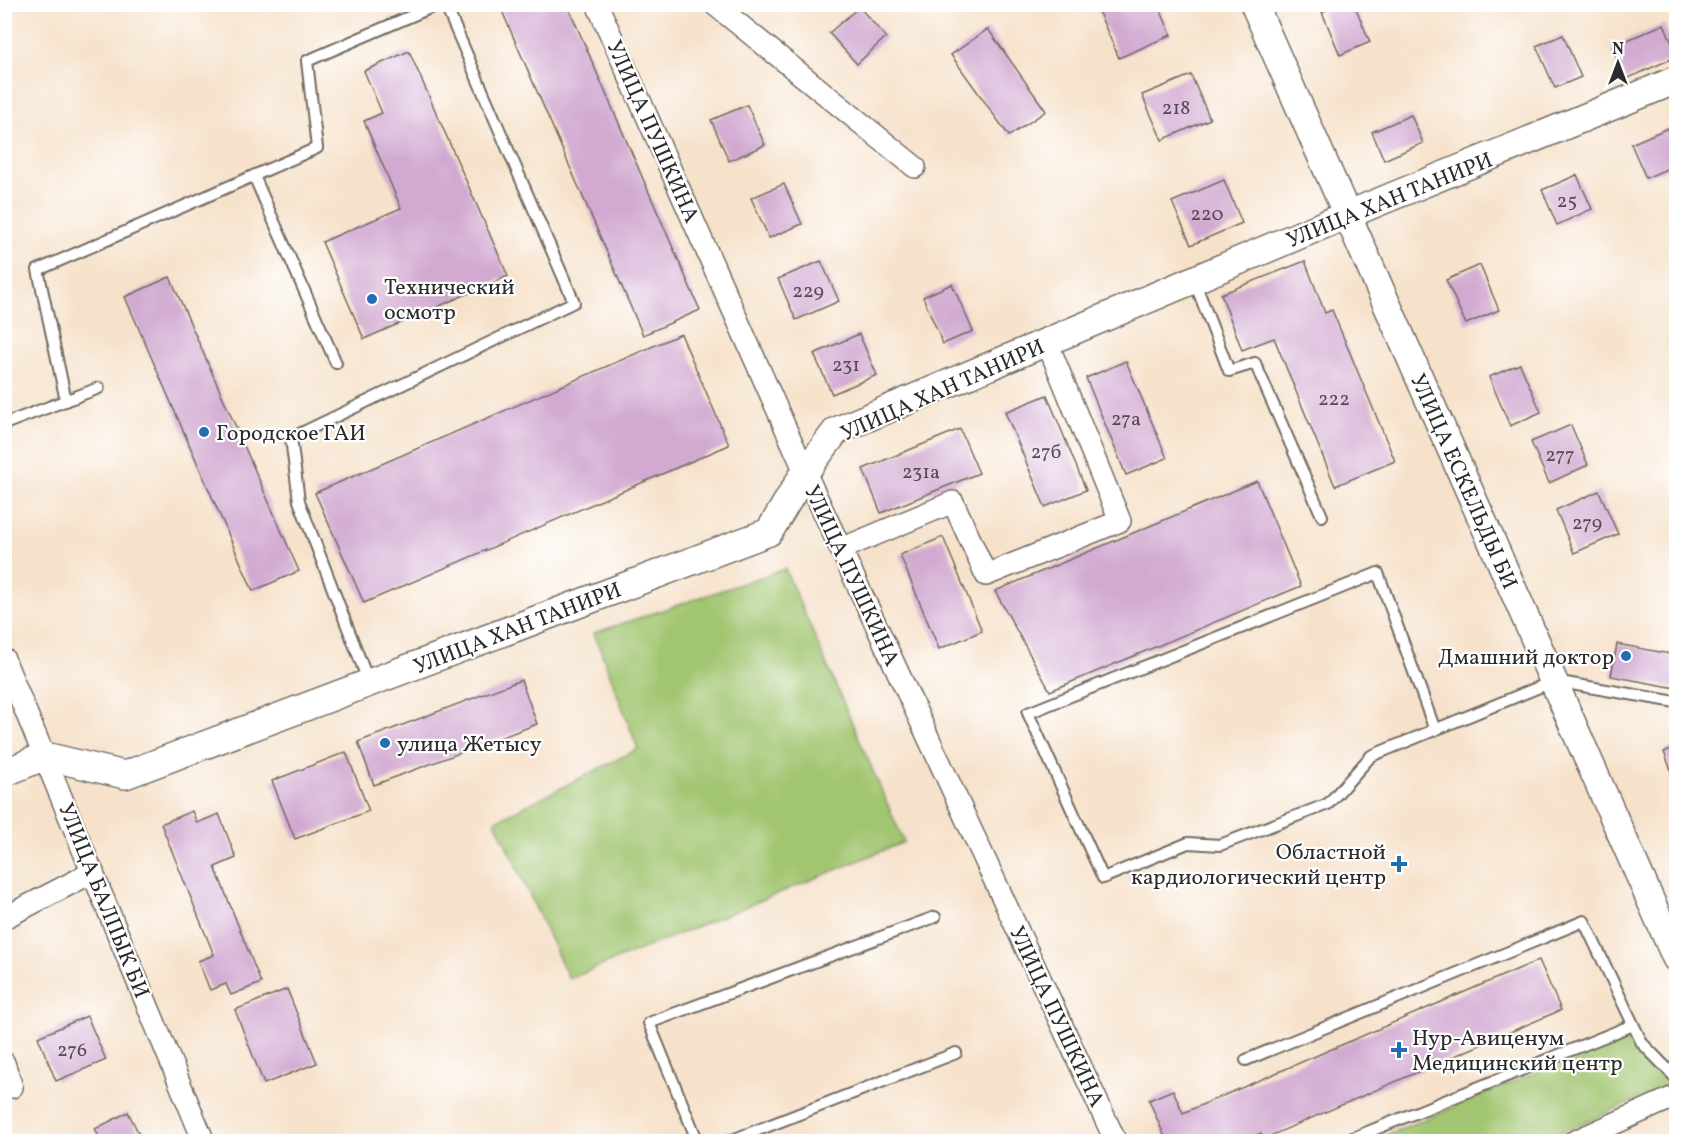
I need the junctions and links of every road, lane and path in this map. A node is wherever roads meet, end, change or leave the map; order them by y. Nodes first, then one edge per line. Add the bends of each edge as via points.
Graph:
1 (439, 4) edge
2 (445, 4) edge
3 (597, 4) edge
4 (714, 4) edge
5 (1254, 4) edge
6 (1677, 80) edge
7 (915, 167) dead end
8 (254, 176) junction
9 (1347, 215) junction
10 (1194, 280) junction
11 (1047, 342) junction
12 (336, 363) dead end
13 (99, 388) dead end
14 (66, 401) junction
15 (4, 424) edge
16 (805, 472) junction
17 (1322, 516) dead end
18 (841, 549) junction
19 (7, 673) edge
20 (1554, 681) junction
21 (369, 683) junction
22 (1677, 702) edge
23 (1435, 730) junction
24 (45, 756) junction
25 (4, 773) edge
26 (93, 872) junction
27 (935, 917) dead end
28 (4, 918) edge
29 (1677, 958) edge
30 (1633, 1025) junction
31 (956, 1053) dead end
32 (1246, 1060) dead end
33 (4, 1063) edge
34 (1677, 1078) edge
35 (12, 1088) dead end
36 (1677, 1096) edge
37 (204, 1142) edge
38 (698, 1142) edge
39 (727, 1142) edge
40 (1116, 1142) edge
41 (1343, 1142) edge
42 (1573, 1142) edge

1 - 8 lane via 307,61 317,148
2 - 21 lane via 574,302 291,438 299,501
3 - 16 street, УЛИЦА ПУШКИНА
4 - 7 street
5 - 9 street, УЛИЦА ЕСКЕЛЬДЫ БИ
6 - 9 street, УЛИЦА ХАН ТАНИРИ
8 - 12 lane
8 - 14 lane via 38,270
9 - 10 street, УЛИЦА ХАН ТАНИРИ
9 - 20 street, УЛИЦА ЕСКЕЛЬДЫ БИ
10 - 11 street, УЛИЦА ХАН ТАНИРИ
10 - 17 lane via 1229,371 1255,363
11 - 16 street, УЛИЦА ХАН ТАНИРИ via 836,431
11 - 18 street via 1120,521 986,575 953,502
13 - 14 lane
14 - 15 lane
16 - 18 street, УЛИЦА ПУШКИНА
16 - 21 street, УЛИЦА ХАН ТАНИРИ via 768,532
18 - 40 street, УЛИЦА ПУШКИНА
19 - 24 street, УЛИЦА БАЛПЫК БИ
20 - 22 lane
20 - 23 lane
20 - 29 street, УЛИЦА ЕСКЕЛЬДЫ БИ
21 - 24 street, УЛИЦА ХАН ТАНИРИ via 126,775
23 - 23 lane via 1371,756 1328,804 1220,845 1188,843 1103,878 1029,713 1378,573
24 - 25 street
24 - 26 street, УЛИЦА БАЛПЫК БИ
26 - 28 street
26 - 37 street, УЛИЦА БАЛПЫК БИ
27 - 38 lane via 649,1023
30 - 32 lane via 1584,921
30 - 34 lane via 1642,1043
30 - 41 lane
31 - 39 lane
33 - 35 street
36 - 42 street

